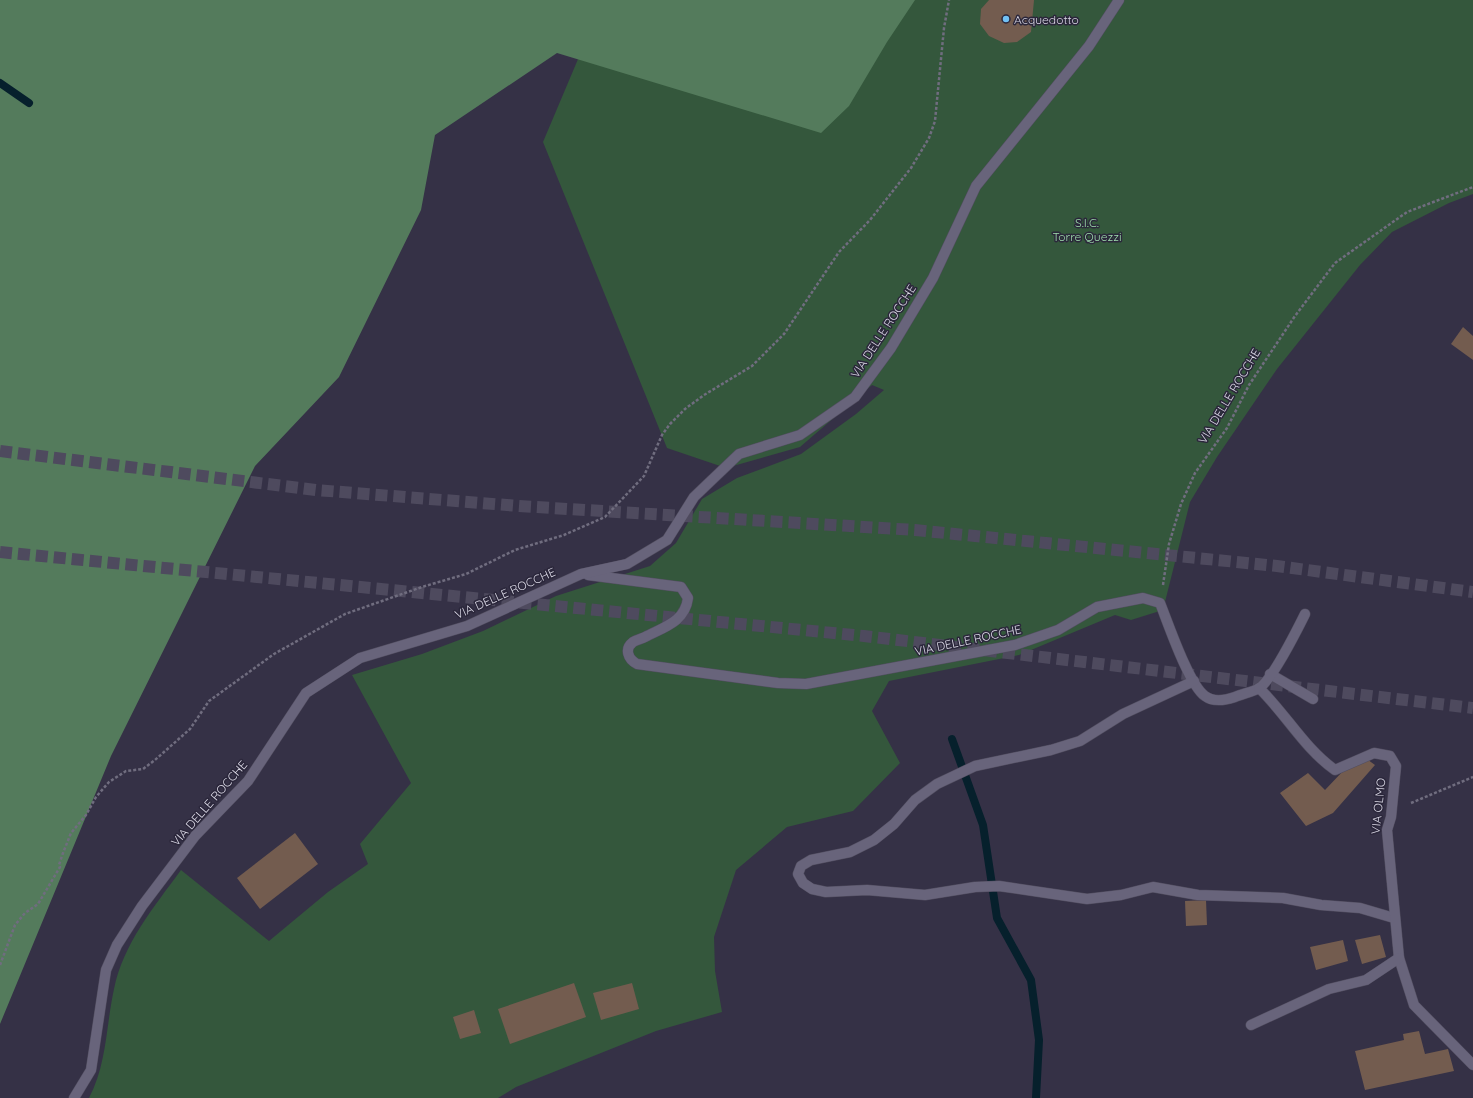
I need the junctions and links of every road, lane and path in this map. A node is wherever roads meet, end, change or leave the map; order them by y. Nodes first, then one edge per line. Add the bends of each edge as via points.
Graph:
1 (949, 0) edge
2 (1114, 0) edge
3 (1119, 0) edge
4 (1109, 15) junction
5 (1473, 186) edge
6 (581, 574) junction
7 (1160, 603) junction
8 (1305, 614) dead end
9 (1270, 674) junction
10 (1194, 681) junction
11 (1259, 688) junction
12 (1313, 699) dead end
13 (1473, 777) edge
14 (1391, 817) junction
15 (1394, 918) junction
16 (1399, 958) junction
17 (0, 965) edge
18 (1251, 1025) dead end
19 (1473, 1065) edge
20 (74, 1098) edge

1 - 17 path via 935,121 929,138 912,168 870,220 839,252 784,334 752,366 704,395 670,424 662,435 644,476 626,492 605,518 564,535 515,550 466,574 422,586 345,614 274,654 236,680 209,701 190,729 155,760 142,769 126,771 109,782 96,797 86,815 71,833 60,868 38,904 24,913 14,925
2 - 4 street
3 - 4 street, VIA DELLE ROCCHE
4 - 6 street, VIA DELLE ROCCHE via 1089,46 976,186 933,278 891,348 855,398 800,435 739,454 694,497 667,540 627,564
5 - 7 path, VIA DELLE ROCCHE via 1407,212 1335,263 1295,316 1249,385 1227,428 1195,473 1181,504 1169,544
6 - 7 street, VIA DELLE ROCCHE via 681,587 688,598 687,609 670,626 633,642 628,648 631,661 636,664 778,683 806,684 1015,645 1058,630 1098,607 1143,598
6 - 20 street, VIA DELLE ROCCHE via 467,626 360,658 306,693 248,781 195,836 142,906 117,945 106,970 91,1070
7 - 10 street via 1172,637
8 - 9 street
9 - 11 street
9 - 12 street
10 - 11 street via 1206,697 1216,700 1226,700
10 - 15 street via 1123,714 1080,740 1051,750 975,766 937,784 915,800 894,824 874,840 850,852 811,860 801,866 798,874 803,883 812,889 826,892 867,890 917,895 1000,886 1087,899 1121,895 1153,887 1198,895 1283,898 1360,908
11 - 14 street, VIA OLMO via 1318,758 1335,770 1374,753 1390,756 1396,766
13 - 14 path via 1412,802
14 - 15 street, VIA OLMO via 1386,830
15 - 16 street, VIA OLMO
16 - 18 street via 1366,980 1329,990
16 - 19 street, VIA OLMO via 1414,1005

